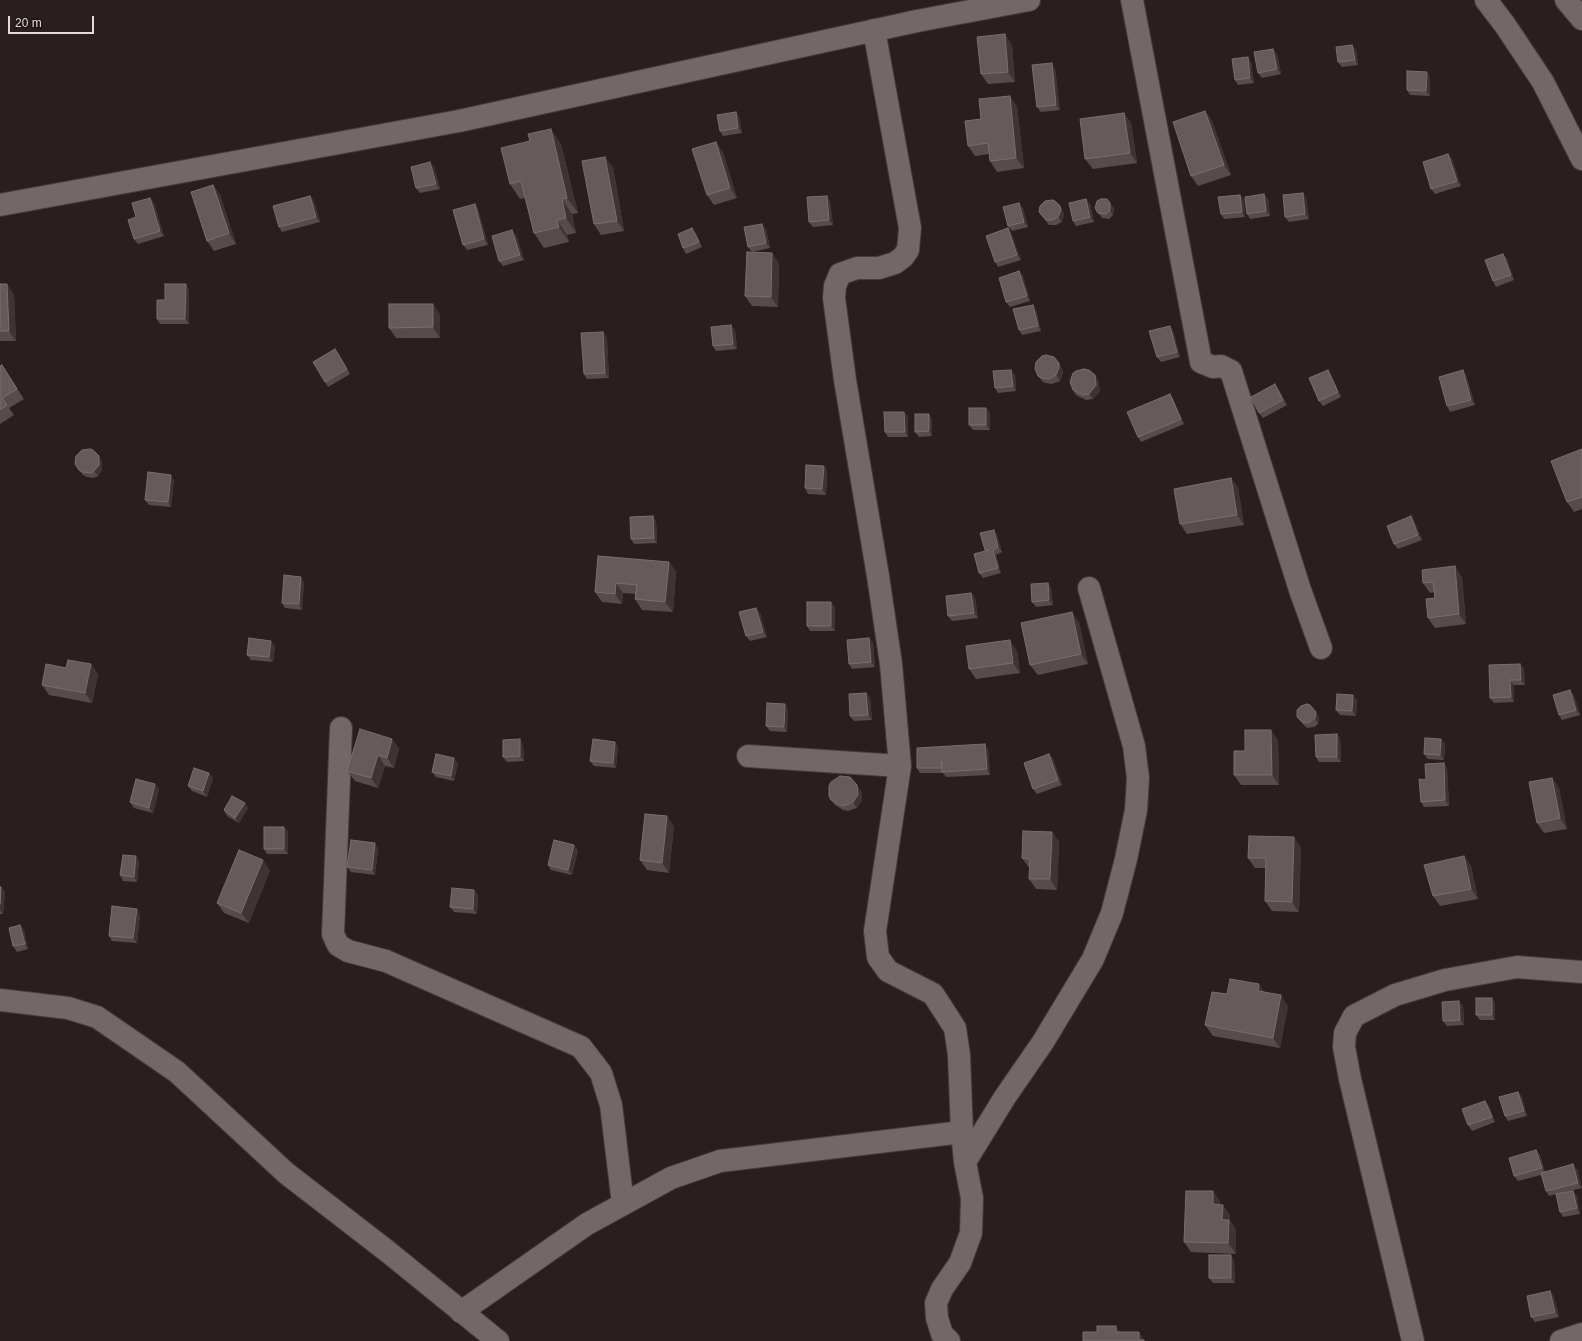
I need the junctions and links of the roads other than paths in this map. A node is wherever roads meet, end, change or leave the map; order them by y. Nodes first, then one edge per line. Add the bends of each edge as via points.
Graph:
1 (1029, 0) edge
2 (1132, 0) edge
3 (1486, 0) edge
4 (1566, 0) edge
5 (1582, 19) edge
6 (874, 30) junction
7 (1582, 159) edge
8 (0, 205) edge
9 (1089, 588) dead end
10 (1321, 648) dead end
11 (342, 728) dead end
12 (748, 756) dead end
13 (900, 766) junction
14 (1582, 972) edge
15 (0, 1000) edge
16 (962, 1132) junction
17 (965, 1162) junction
18 (623, 1204) junction
19 (461, 1312) junction
20 (1582, 1334) edge
21 (498, 1341) edge
22 (948, 1341) edge
23 (1413, 1341) edge
24 (1561, 1341) edge

1 - 6 street
2 - 10 street via 1201,362 1231,371 1300,590
3 - 7 street via 1543,82
4 - 5 street
6 - 8 street via 459,121
6 - 13 street via 910,228 908,250 894,263 879,268 857,268 840,274 834,298 891,664
9 - 17 street via 1134,746 1138,778 1136,810 1126,859 1112,913 1092,959 1043,1042
11 - 18 street via 333,934 338,945 348,951 386,961 580,1048 601,1073 611,1105
12 - 13 street
13 - 16 street via 875,931 878,957 888,971 933,994 955,1028 960,1055
14 - 23 street via 1517,967 1445,980 1395,994 1354,1016 1345,1033 1344,1048 1350,1078
15 - 19 street via 68,1008 97,1017 177,1072 286,1173
16 - 17 street
16 - 18 street via 720,1161 671,1178
17 - 22 street via 972,1198 971,1233 960,1263 942,1289 936,1303 942,1334
18 - 19 street via 587,1224
19 - 21 street
20 - 24 street

